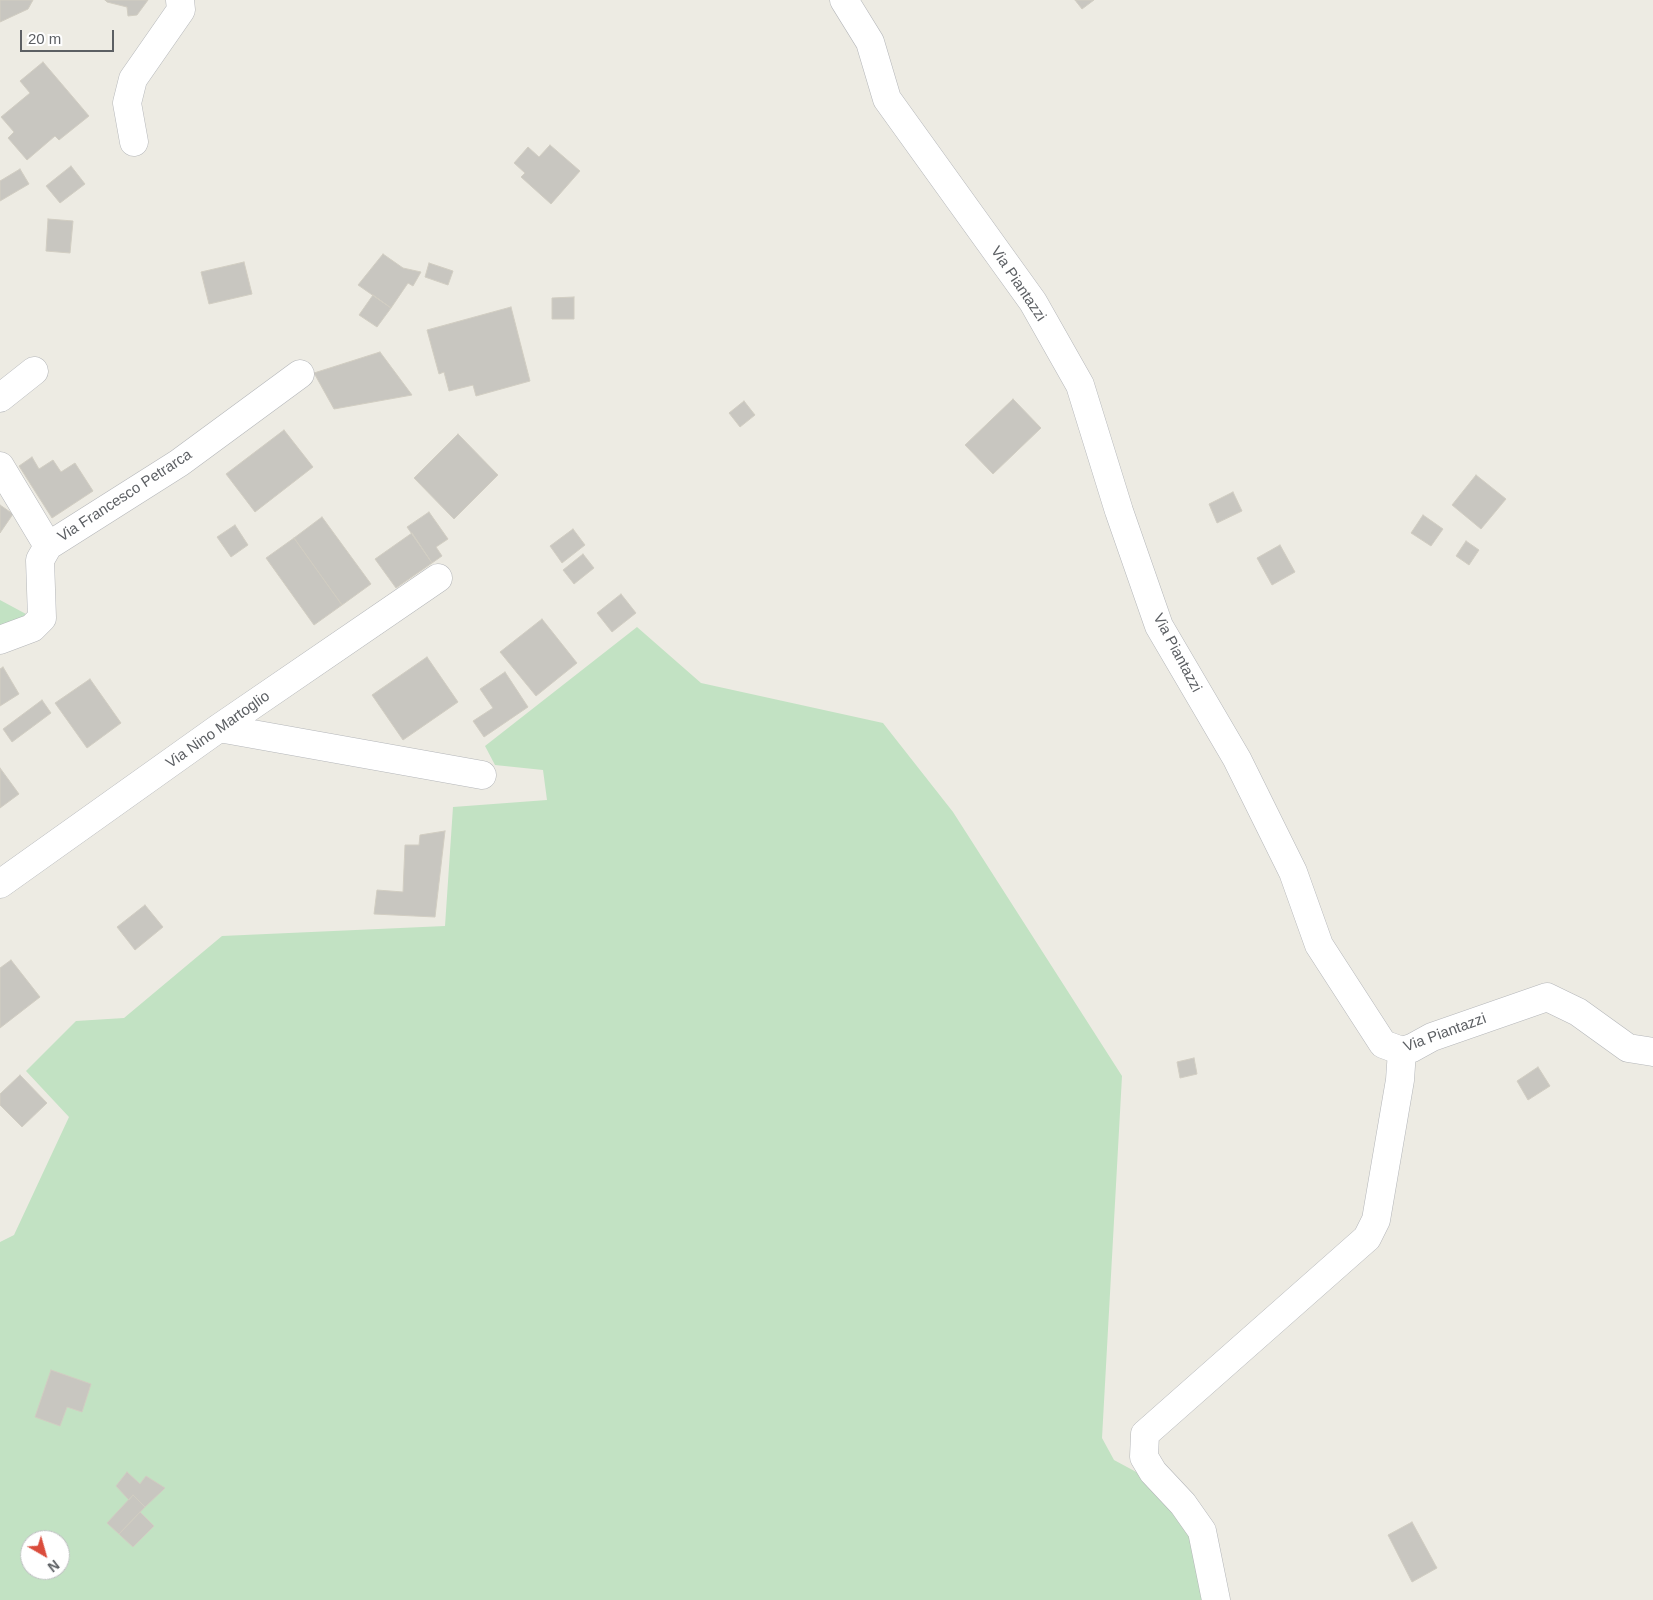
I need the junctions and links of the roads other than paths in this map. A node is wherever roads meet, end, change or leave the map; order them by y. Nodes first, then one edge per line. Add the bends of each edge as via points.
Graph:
1 (180, 0) edge
2 (844, 0) edge
3 (134, 142) dead end
4 (34, 371) dead end
5 (300, 374) dead end
6 (0, 398) edge
7 (0, 466) edge
8 (48, 546) junction
9 (438, 578) dead end
10 (0, 640) edge
11 (219, 728) junction
12 (482, 775) dead end
13 (0, 884) edge
14 (1402, 1051) junction
15 (1653, 1052) edge
16 (1216, 1600) edge

1 - 3 street via 181,10 133,79 127,103
2 - 14 street, Via Piantazzi via 870,42 887,99 1032,302 1080,385 1159,626 1246,776 1293,872 1319,945 1382,1044
4 - 6 street
5 - 8 street, Via Francesco Petrarca via 179,463
7 - 8 street
8 - 10 street, Via Francesco Petrarca via 40,560 42,618 32,628
9 - 11 street, Via Nino Martoglio
11 - 12 street
11 - 13 street, Via Nino Martoglio
14 - 15 street, Via Piantazzi via 1432,1037 1547,997 1578,1012 1628,1048
14 - 16 street via 1376,1220 1367,1238 1145,1434 1144,1457 1202,1531

